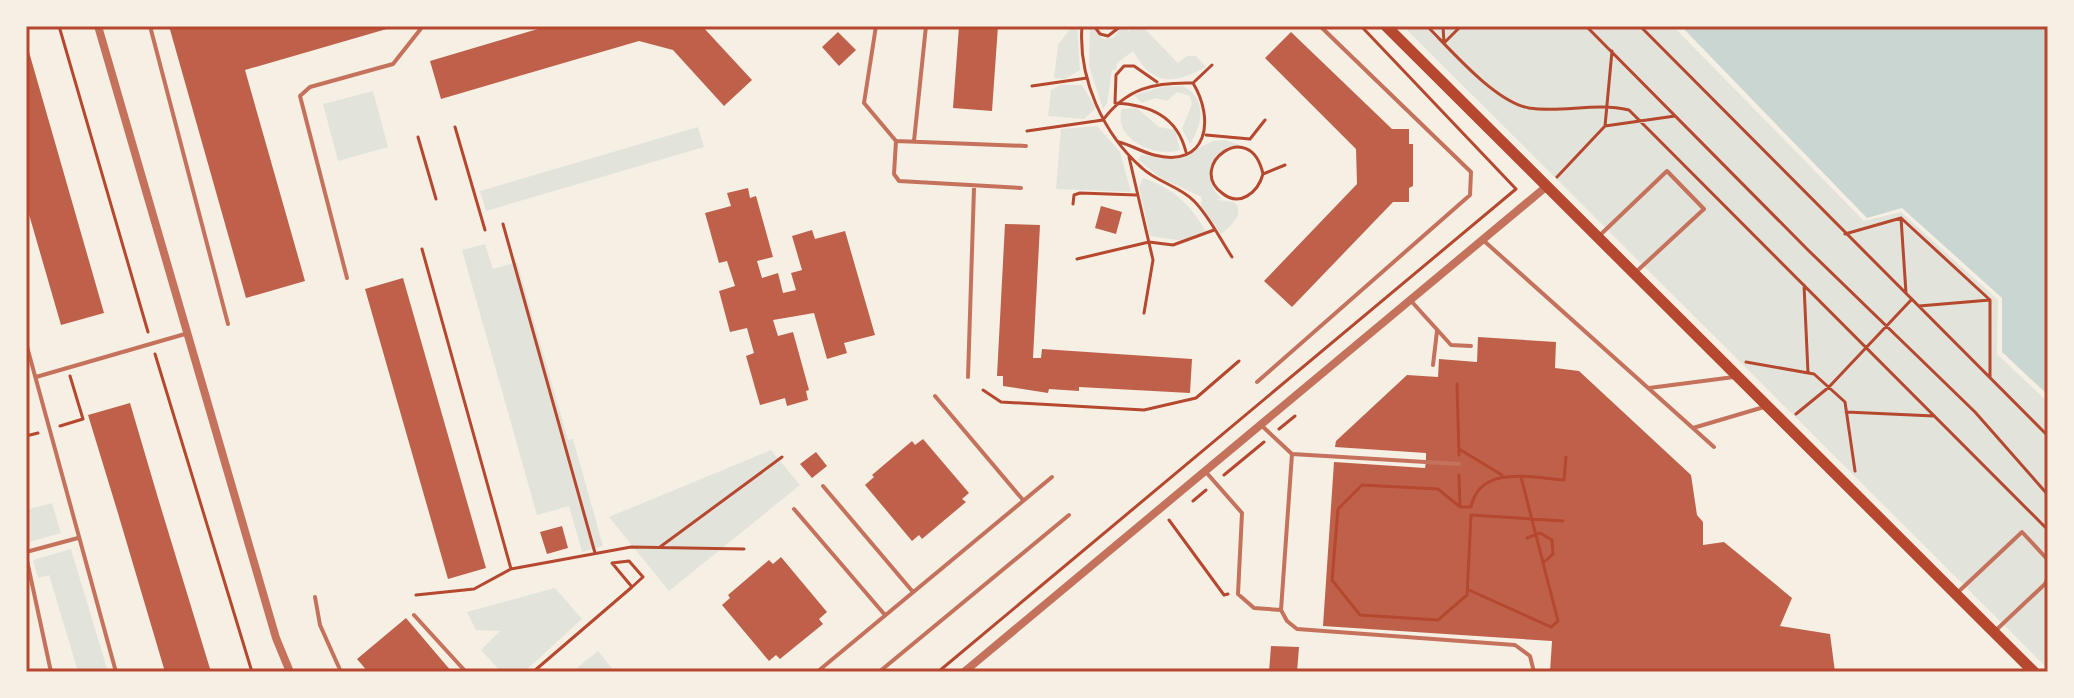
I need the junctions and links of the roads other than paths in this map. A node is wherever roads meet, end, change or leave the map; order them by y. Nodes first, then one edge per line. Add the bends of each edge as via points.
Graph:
1 (98, 26) edge
2 (150, 26) edge
3 (423, 26) edge
4 (876, 26) edge
5 (926, 26) edge
6 (1320, 26) edge
7 (1386, 26) edge
8 (896, 141) junction
9 (914, 141) junction
10 (1026, 146) dead end
11 (1549, 184) junction
12 (974, 187) junction
13 (1021, 188) dead end
14 (1596, 238) junction
15 (1483, 240) junction
16 (1633, 275) junction
17 (347, 278) dead end
18 (1410, 300) junction
19 (228, 324) dead end
20 (1437, 331) junction
21 (188, 333) junction
22 (26, 343) edge
23 (1471, 346) dead end
24 (1433, 365) dead end
25 (36, 377) junction
26 (968, 377) dead end
27 (1735, 377) junction
28 (1257, 382) dead end
29 (1649, 388) junction
30 (935, 396) dead end
31 (1765, 406) junction
32 (1261, 425) junction
33 (1693, 428) junction
34 (1714, 447) dead end
35 (1292, 454) junction
36 (1459, 464) road end
37 (1205, 471) junction
38 (1052, 477) dead end
39 (823, 486) dead end
40 (1023, 500) junction
41 (794, 509) dead end
42 (1069, 515) dead end
43 (78, 537) junction
44 (26, 554) edge
45 (2048, 560) edge
46 (2048, 577) edge
47 (913, 592) junction
48 (1955, 595) junction
49 (315, 597) dead end
50 (1281, 610) junction
51 (414, 615) dead end
52 (885, 615) junction
53 (1993, 632) junction
54 (51, 672) edge
55 (116, 672) edge
56 (290, 672) edge
57 (341, 672) edge
58 (466, 672) edge
59 (817, 672) edge
60 (879, 672) edge
61 (964, 672) edge
62 (1534, 672) edge
63 (2034, 672) edge

1 - 21 street
2 - 19 lane
3 - 17 lane via 393,64 310,87 300,96
4 - 8 lane via 864,103
5 - 9 lane
6 - 28 lane via 1471,172 1473,187
7 - 11 main road
8 - 9 lane
8 - 12 lane via 894,174 899,181
9 - 10 lane
11 - 14 main road
11 - 15 street
12 - 13 lane
12 - 26 lane
14 - 16 main road
14 - 16 lane via 1667,171 1704,209
15 - 18 street
15 - 29 lane
16 - 27 main road
18 - 20 lane
18 - 32 street
20 - 23 lane via 1451,345
20 - 24 lane
21 - 25 lane
21 - 56 street
22 - 25 lane
25 - 43 lane
27 - 29 lane
27 - 31 main road
29 - 33 lane
30 - 40 lane
31 - 33 lane
31 - 48 main road
32 - 35 lane
32 - 37 street
33 - 34 lane
35 - 36 lane
35 - 50 lane
37 - 50 lane via 1242,513 1238,594 1254,608
37 - 61 street
38 - 40 lane
39 - 47 lane
40 - 47 lane
41 - 52 lane
42 - 60 lane
43 - 44 lane
43 - 55 lane
44 - 54 lane
45 - 48 lane via 2022,532
46 - 53 lane
47 - 52 lane
48 - 53 main road
49 - 57 lane via 320,625
50 - 62 lane via 1297,629 1515,645 1530,656
51 - 58 lane
52 - 59 lane
53 - 63 main road

